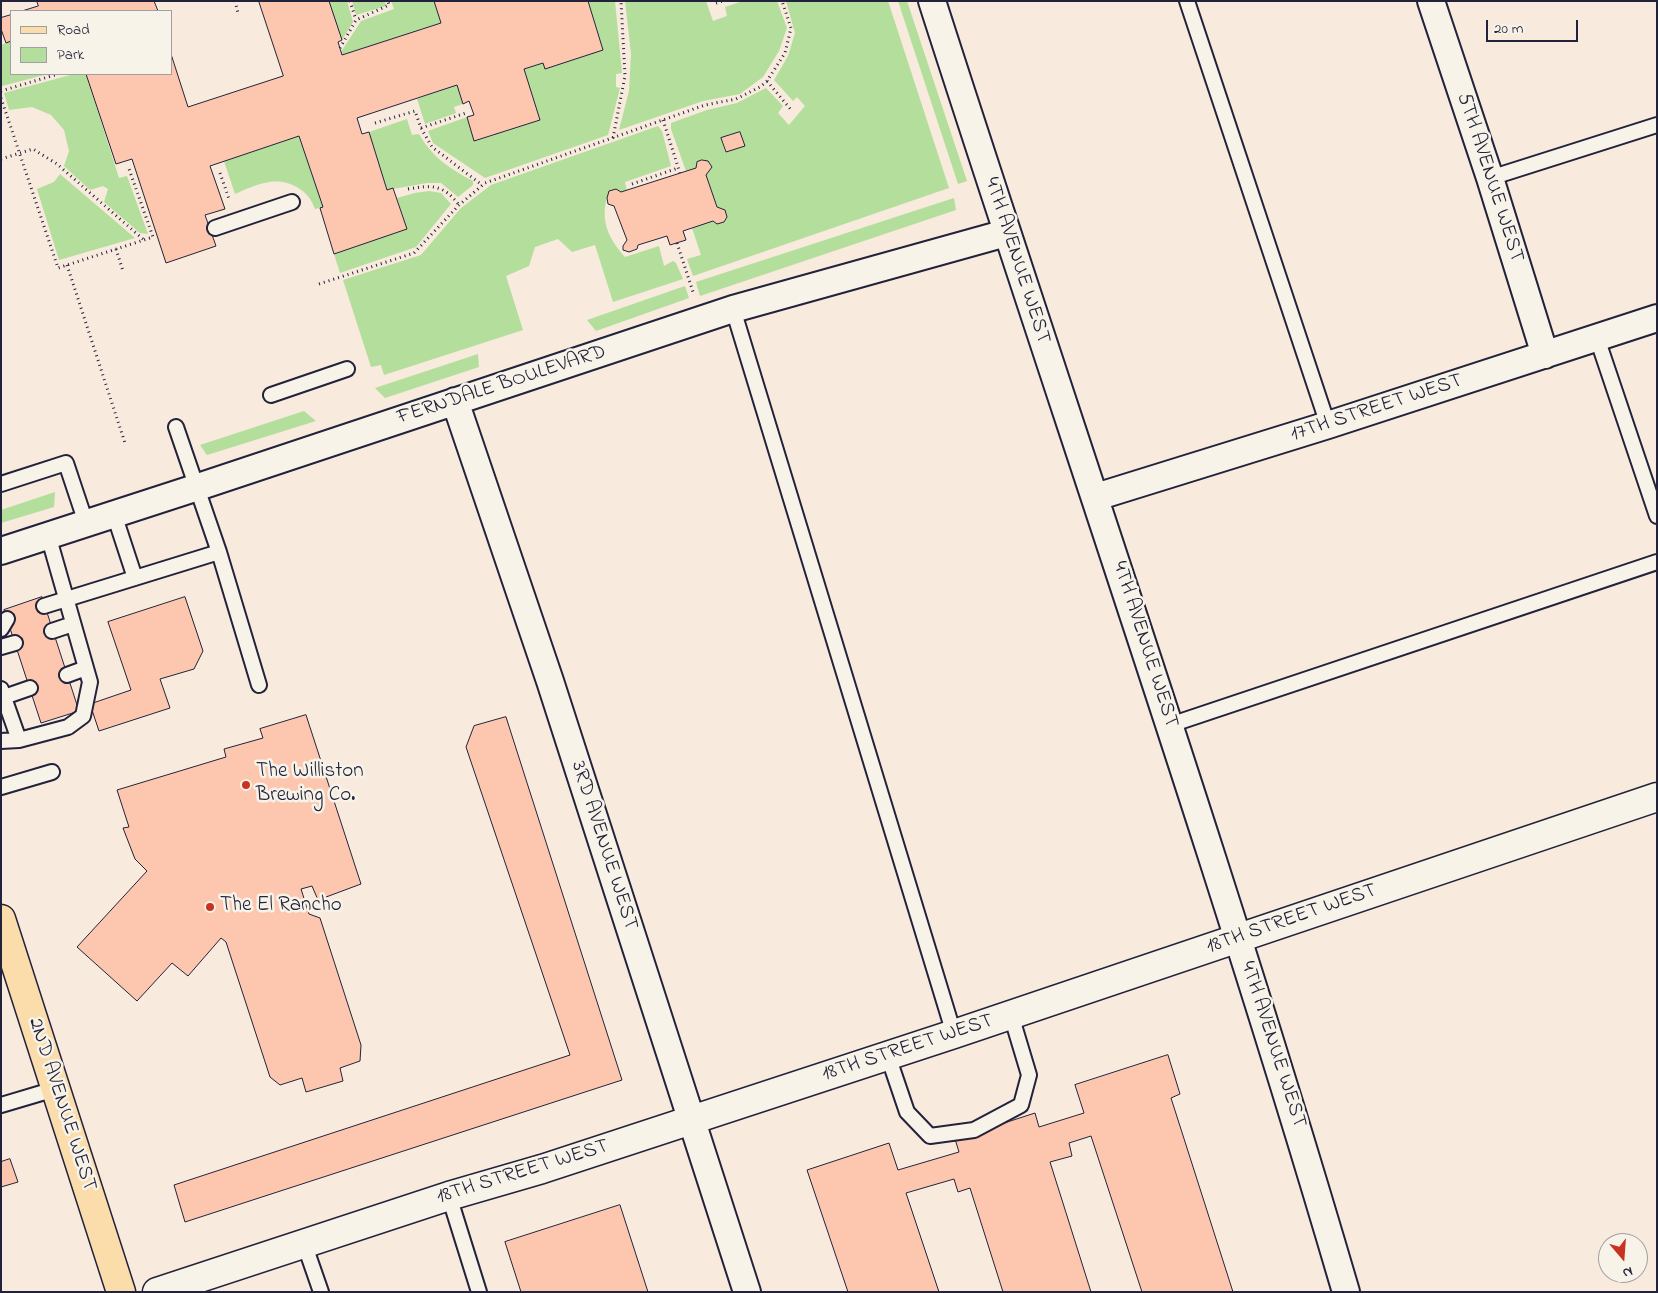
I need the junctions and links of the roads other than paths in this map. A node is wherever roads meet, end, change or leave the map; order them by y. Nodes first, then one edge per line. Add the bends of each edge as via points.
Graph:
1 (932, 1) edge
2 (1187, 1) edge
3 (1431, 1) edge
4 (1657, 125) edge
5 (1490, 178) junction
6 (292, 202) dead end
7 (215, 228) dead end
8 (1006, 233) junction
9 (733, 309) junction
10 (1657, 318) edge
11 (1598, 338) junction
12 (1546, 355) junction
13 (347, 369) dead end
14 (271, 395) dead end
15 (455, 402) junction
16 (1328, 425) junction
17 (176, 427) dead end
18 (1, 484) edge
19 (198, 487) junction
20 (1096, 497) junction
21 (114, 514) junction
22 (1657, 516) edge
23 (86, 523) junction
24 (48, 535) junction
25 (1, 551) edge
26 (219, 552) junction
27 (1657, 562) edge
28 (135, 578) junction
29 (66, 599) junction
30 (44, 606) dead end
31 (73, 624) junction
32 (52, 631) dead end
33 (15, 643) dead end
34 (1, 647) edge
35 (86, 668) junction
36 (67, 675) dead end
37 (260, 685) dead end
38 (30, 688) dead end
39 (3, 693) edge
40 (1170, 725) junction
41 (19, 740) junction
42 (1, 741) edge
43 (52, 772) dead end
44 (1, 787) edge
45 (1657, 797) edge
46 (1, 919) edge
47 (1238, 939) junction
48 (1011, 1015) junction
49 (954, 1034) junction
50 (888, 1056) junction
51 (55, 1089) junction
52 (1, 1105) edge
53 (692, 1120) junction
54 (449, 1196) junction
55 (304, 1243) junction
56 (121, 1292) edge
57 (157, 1292) edge
58 (320, 1292) edge
59 (479, 1292) edge
60 (747, 1292) edge
61 (1346, 1292) edge

1 - 8 street, 4TH AVENUE WEST
2 - 16 lane
3 - 5 street, 5TH AVENUE WEST
4 - 5 lane
5 - 12 street, 5TH AVENUE WEST
6 - 7 lane
8 - 9 street, FERNDALE BOULEVARD
8 - 20 street, 4TH AVENUE WEST
9 - 15 street, FERNDALE BOULEVARD
9 - 49 lane
10 - 11 street, 17TH STREET WEST
11 - 12 street, 17TH STREET WEST
11 - 22 lane
12 - 16 street, 17TH STREET WEST
13 - 14 lane
15 - 19 street, FERNDALE BOULEVARD
15 - 53 street, 3RD AVENUE WEST via 550,681
16 - 20 street, 17TH STREET WEST
17 - 19 lane
18 - 23 lane via 66,463
19 - 21 street, FERNDALE BOULEVARD
19 - 26 lane
20 - 40 street, 4TH AVENUE WEST
21 - 23 street, FERNDALE BOULEVARD
21 - 28 lane
23 - 24 street, FERNDALE BOULEVARD
24 - 25 street, FERNDALE BOULEVARD
24 - 29 lane
26 - 28 lane
26 - 37 lane
27 - 40 lane
28 - 29 lane
29 - 30 lane
29 - 31 lane
31 - 32 lane
31 - 35 lane
33 - 34 lane
35 - 36 lane
35 - 41 lane via 90,682 83,716 68,727
38 - 39 lane
39 - 41 lane
40 - 47 street, 4TH AVENUE WEST
41 - 42 lane
43 - 44 lane
45 - 47 street, 18TH STREET WEST
46 - 51 main road, 2ND AVENUE WEST
47 - 48 street, 18TH STREET WEST
47 - 61 street, 4TH AVENUE WEST
48 - 49 street, 18TH STREET WEST
48 - 50 lane via 1029,1075 1021,1105 974,1130 930,1136 907,1112
49 - 50 street, 18TH STREET WEST
50 - 53 street, 18TH STREET WEST
51 - 52 lane
51 - 56 main road, 2ND AVENUE WEST
53 - 54 street, 18TH STREET WEST
53 - 60 street, 3RD AVENUE WEST
54 - 55 street, 18TH STREET WEST
54 - 59 lane
55 - 57 street, 18TH STREET WEST
55 - 58 lane

